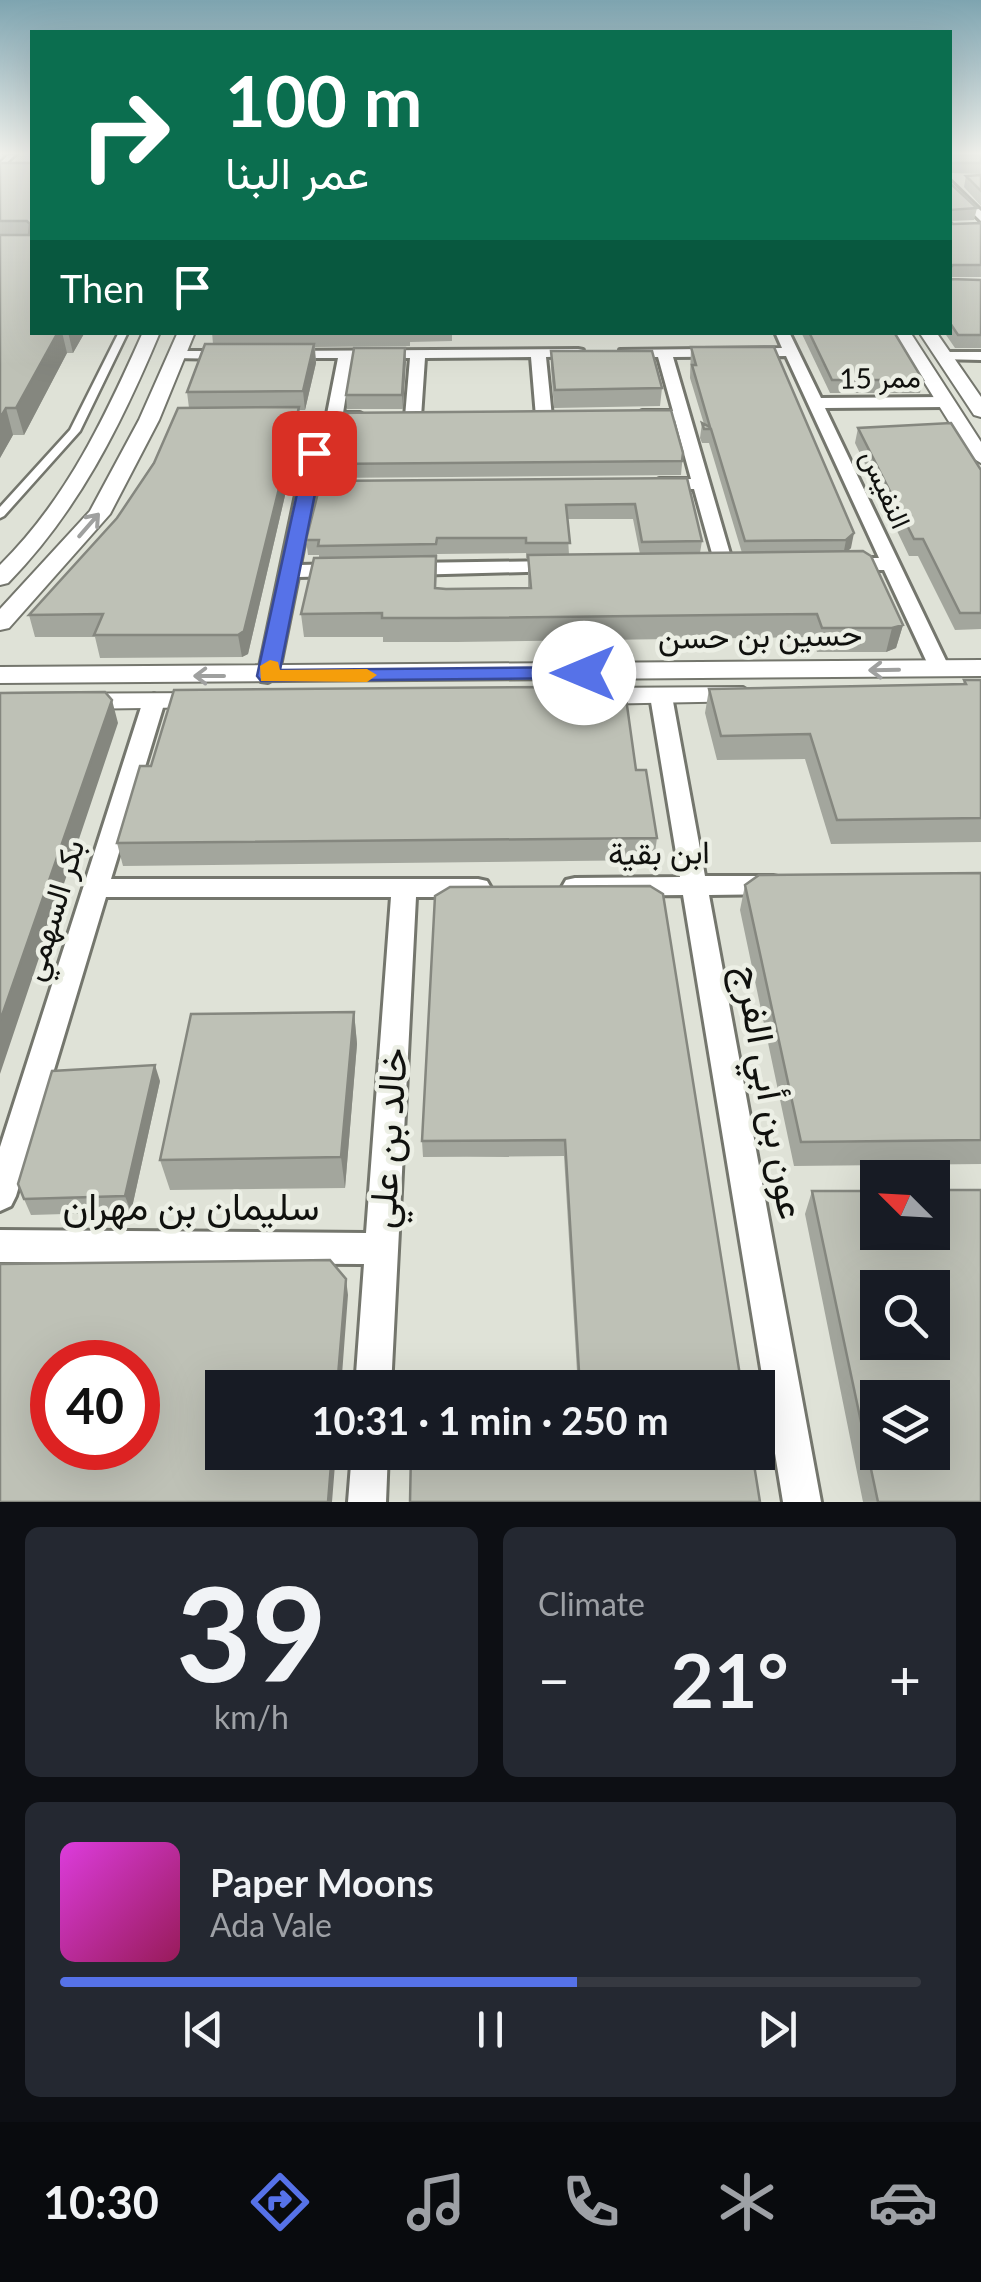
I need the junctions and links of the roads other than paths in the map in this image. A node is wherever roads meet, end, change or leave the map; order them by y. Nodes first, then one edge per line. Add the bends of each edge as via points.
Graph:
1 (966, 228) edge
2 (981, 228) edge
3 (123, 335) edge
4 (151, 335) edge
5 (186, 335) edge
6 (472, 335) edge
7 (784, 335) edge
8 (902, 335) edge
9 (929, 335) edge
10 (610, 352) edge
11 (664, 352) junction
12 (792, 352) junction
13 (473, 353) junction
14 (538, 353) junction
15 (592, 353) edge
16 (253, 354) edge
17 (272, 354) edge
18 (346, 354) junction
19 (418, 354) junction
20 (179, 355) junction
21 (944, 356) junction
22 (981, 356) edge
23 (944, 402) junction
24 (817, 403) junction
25 (981, 411) edge
26 (682, 415) junction
27 (564, 416) edge
28 (622, 416) edge
29 (393, 417) edge
30 (413, 417) junction
31 (432, 417) edge
32 (526, 417) edge
33 (544, 417) junction
34 (327, 418) junction
35 (373, 418) edge
36 (263, 419) edge
37 (981, 457) edge
38 (642, 484) edge
39 (701, 484) junction
40 (368, 486) edge
41 (308, 487) junction
42 (0, 514) edge
43 (724, 564) edge
44 (834, 564) edge
45 (890, 564) junction
46 (576, 567) edge
47 (292, 571) junction
48 (5, 573) edge
49 (46, 574) junction
50 (0, 623) edge
51 (981, 668) edge
52 (940, 669) junction
53 (0, 675) edge
54 (268, 676) junction
55 (981, 692) edge
56 (660, 696) junction
57 (0, 702) edge
58 (154, 702) junction
59 (808, 884) edge
60 (693, 885) junction
61 (500, 887) edge
62 (558, 887) edge
63 (98, 888) junction
64 (404, 888) junction
65 (0, 1196) edge
66 (0, 1246) edge
67 (381, 1249) junction
68 (374, 1370) edge
69 (369, 1470) edge
70 (367, 1502) edge
71 (802, 1502) edge

1 - 2 street
3 - 42 street via 76,431
4 - 48 street via 101,448 46,530
5 - 20 street
6 - 13 street
7 - 12 street, النفيس
8 - 23 street
9 - 21 street
10 - 11 street
11 - 12 street
11 - 26 street
12 - 24 street, النفيس
13 - 14 street
13 - 19 street
14 - 15 street
14 - 33 street
16 - 20 street
17 - 18 street
18 - 19 street
18 - 34 street
19 - 30 street
49 -> 20 street via 99,514 158,420
21 - 22 street
21 - 25 street
23 - 24 street, ممر 15
23 - 37 street
24 - 45 street, النفيس
26 - 28 street
26 - 39 street
27 - 33 street
29 - 30 street
30 - 31 street
32 - 33 street
34 - 35 street
34 - 36 street
34 - 41 street
38 - 39 street
39 - 43 street
40 - 41 street
41 - 47 street
44 - 45 street
45 - 52 street, النفيس
46 - 47 street
47 - 54 street
48 - 49 street
49 - 50 street
51 - 52 street, حسين بن حسن
52 -> 54 street, حسين بن حسن
54 -> 53 street, حسين بن حسن
55 - 56 street, حسين بن حسن
56 - 58 street, حسين بن حسن
56 - 60 street, عون بن أبي الفرج
57 - 58 street, حسين بن حسن
58 - 63 street, بكر السهمي
59 - 60 street, ابن بقية
60 - 62 street, ابن بقية
60 - 71 street, عون بن أبي الفرج
61 - 64 street
63 - 64 street
63 - 65 street, بكر السهمي
64 - 67 street, خالد بن علي
66 - 67 street, سليمان بن مهران
67 - 68 street, خالد بن علي
69 - 70 street

